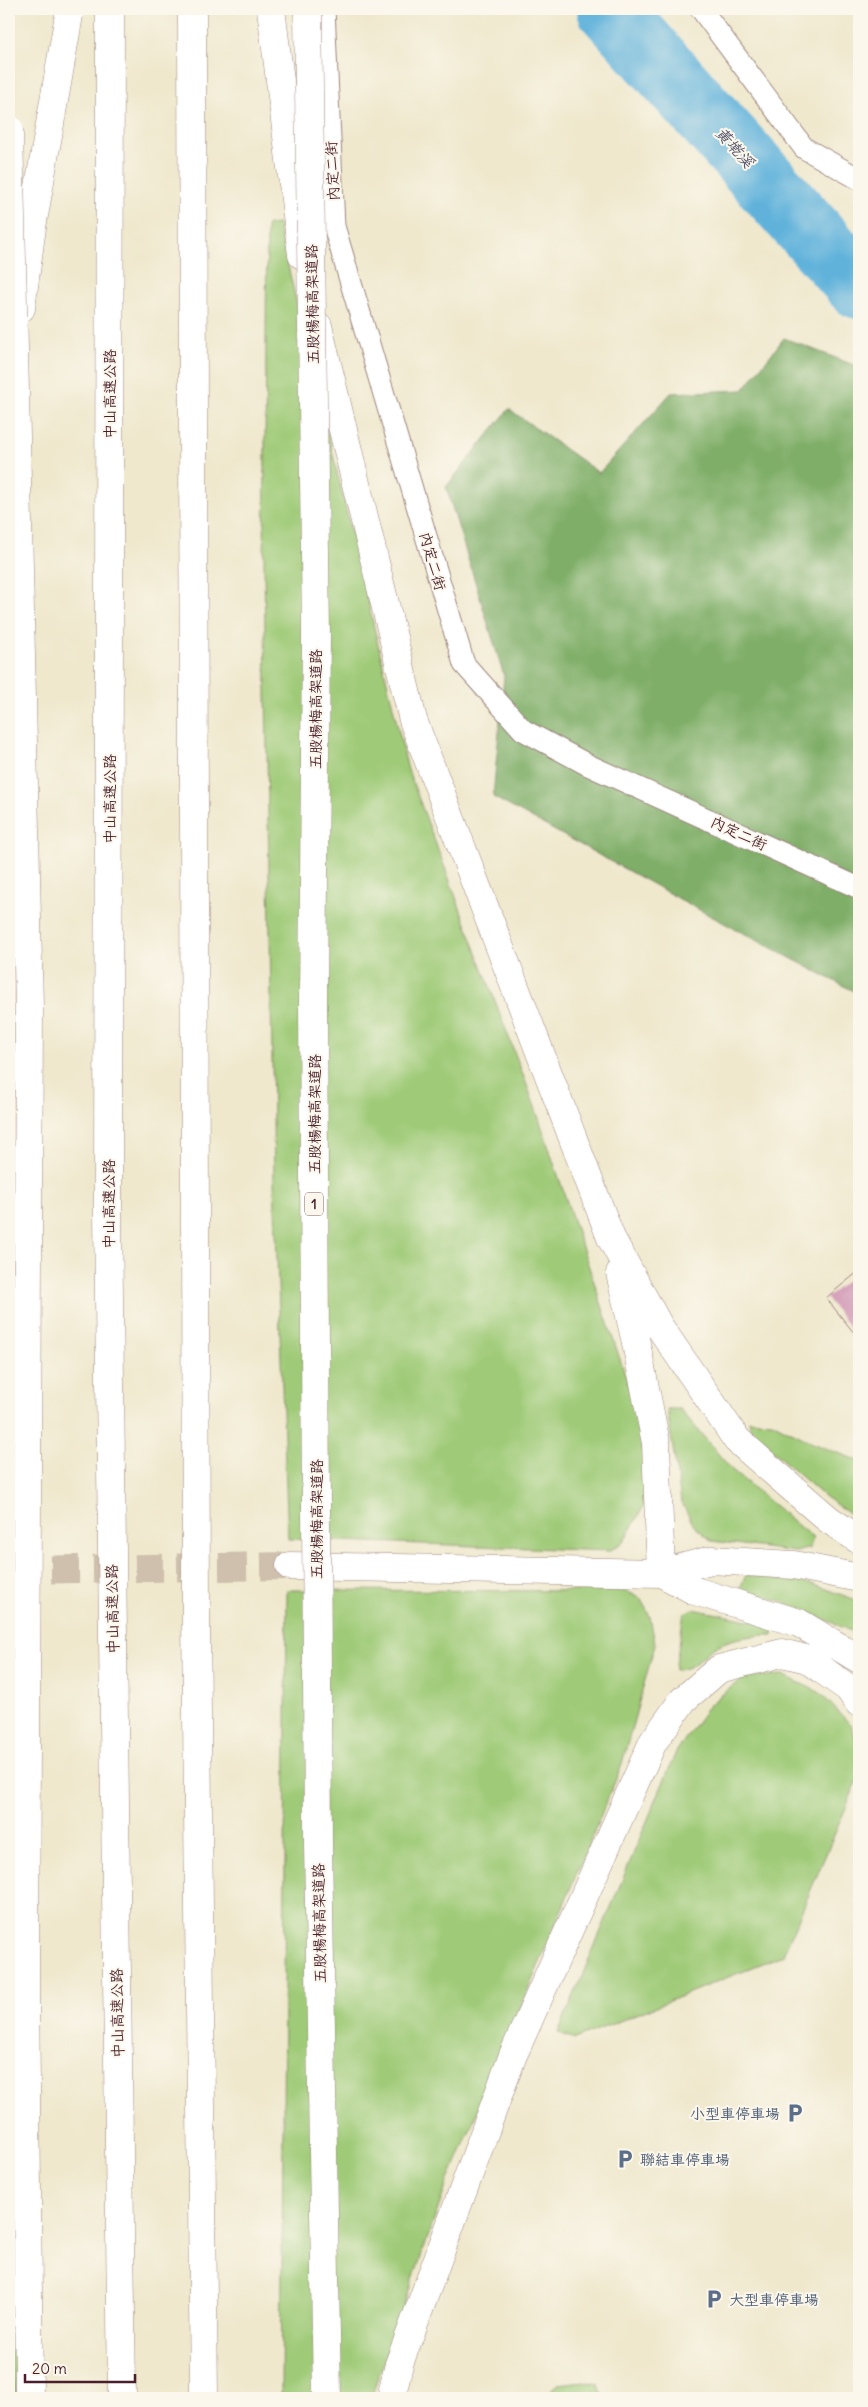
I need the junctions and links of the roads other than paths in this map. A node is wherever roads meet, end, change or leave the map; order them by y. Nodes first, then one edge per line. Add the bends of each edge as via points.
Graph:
1 (70, 9) edge
2 (110, 9) edge
3 (192, 9) edge
4 (271, 9) edge
5 (308, 9) edge
6 (324, 9) edge
7 (701, 9) edge
8 (9, 129) edge
9 (859, 179) edge
10 (9, 400) edge
11 (859, 888) edge
12 (612, 1238) junction
13 (859, 1540) edge
14 (290, 1566) tunnel mouth
15 (662, 1573) junction
16 (859, 1578) edge
17 (859, 1659) edge
18 (859, 1703) edge
19 (30, 2398) edge
20 (122, 2398) edge
21 (204, 2398) edge
22 (327, 2398) edge
23 (391, 2398) edge

1 - 10 highway via 32,227
2 - 20 highway, 中山高速公路 via 108,1212
3 - 21 highway via 196,1616
4 - 12 highway via 303,265 413,720
5 - 22 highway, 五股楊梅高架道路 / 1, bridge via 316,634 313,1013 318,1834
6 - 11 lane, 內定二街 via 334,226 464,664 524,730 588,764
7 - 9 lane via 804,148
8 - 19 highway, bridge via 29,1006 26,1996
12 - 13 highway via 659,1326 737,1440 828,1519
12 - 15 highway via 656,1443
14 - 15 highway
15 - 16 highway via 711,1560 794,1565
15 - 17 highway via 695,1592 799,1623
18 - 23 highway via 848,1688 807,1658 782,1653 719,1670 683,1700 653,1742 513,2055 398,2364

